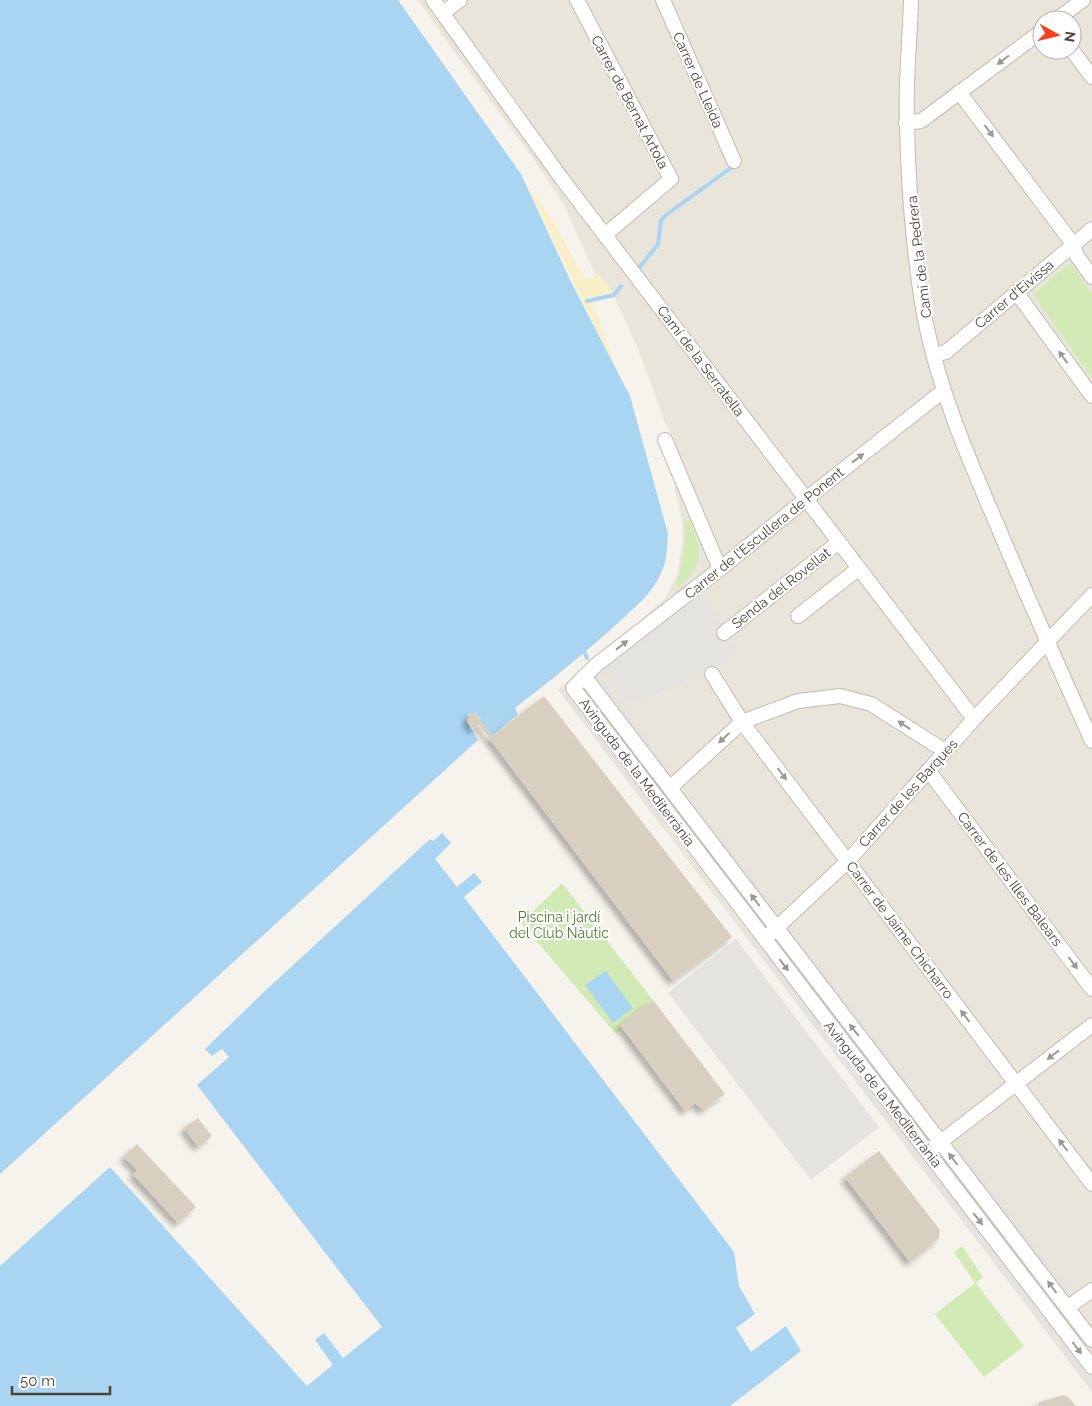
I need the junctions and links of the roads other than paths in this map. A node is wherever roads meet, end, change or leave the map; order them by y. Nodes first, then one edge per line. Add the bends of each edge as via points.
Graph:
1 (433, 0) edge
2 (460, 0) edge
3 (577, 0) edge
4 (663, 0) edge
5 (911, 0) edge
6 (1083, 0) edge
7 (1070, 10) edge
8 (443, 13) junction
9 (1032, 37) edge
10 (1079, 60) edge
11 (1092, 77) edge
12 (959, 92) junction
13 (906, 123) junction
14 (734, 161) dead end
15 (1092, 229) edge
16 (605, 235) junction
17 (1073, 244) junction
18 (1092, 277) edge
19 (1016, 292) junction
20 (934, 355) junction
21 (944, 391) junction
22 (1092, 396) edge
23 (665, 440) dead end
24 (806, 499) junction
25 (839, 542) junction
26 (720, 569) junction
27 (858, 569) junction
28 (1092, 595) edge
29 (798, 616) dead end
30 (724, 633) dead end
31 (1047, 642) junction
32 (712, 674) dead end
33 (584, 676) junction
34 (974, 719) junction
35 (742, 722) junction
36 (1092, 741) edge
37 (945, 752) junction
38 (928, 770) junction
39 (670, 788) junction
40 (848, 861) junction
41 (776, 928) junction
42 (764, 939) junction
43 (1092, 989) edge
44 (1092, 1025) edge
45 (1016, 1084) junction
46 (940, 1142) junction
47 (927, 1152) junction
48 (1092, 1184) edge
49 (1092, 1290) edge
50 (1067, 1308) junction
51 (1092, 1340) edge
52 (1092, 1367) edge

1 - 8 street, Camí de la Serratella
2 - 8 street
3 - 16 street, Carrer de Bernat Artola via 671,179
4 - 14 street, Carrer de Lleida
5 - 13 street, Camí de la Pedrera
6 - 7 street
8 - 16 street, Camí de la Serratella
9 -> 12 street
10 - 11 street
12 - 13 street via 921,121
12 -> 17 street
13 - 20 street, Camí de la Pedrera via 922,304
15 - 17 street, Carrer d'Eivissa
16 - 24 street, Camí de la Serratella
17 - 18 street via 1077,256
17 - 19 street, Carrer d'Eivissa
19 - 20 street, Carrer d'Eivissa via 946,352
22 -> 19 street
20 - 21 street, Camí de la Pedrera
24 -> 21 street, Carrer de l'Escullera de Ponent
21 - 31 street, Camí de la Pedrera via 981,488
23 - 26 street
24 - 25 street, Camí de la Serratella
24 - 26 street, Carrer de l'Escullera de Ponent
25 - 27 street, Camí de la Serratella
25 - 30 street, Senda del Rovellat
33 -> 26 street, Carrer de l'Escullera de Ponent
27 - 29 street
27 - 34 street, Camí de la Serratella
28 - 31 street, Carrer de les Barques
31 - 34 street, Carrer de les Barques
31 - 36 street, Camí de la Pedrera
32 - 35 street, Carrer de Jaime Chicharro
33 - 39 street, Avinguda de la Mediterrània
33 - 42 street, Avinguda de la Mediterrània via 573,688
34 - 37 street, Carrer de les Barques
37 -> 35 street via 871,704 840,696 798,701
35 -> 39 street
35 -> 40 street, Carrer de Jaime Chicharro
37 - 38 street, Carrer de les Barques
38 - 40 street, Carrer de les Barques
38 -> 43 street, Carrer de les Illes Balears
41 -> 39 street, Avinguda de la Mediterrània
40 - 41 street, Carrer de les Barques
45 -> 40 street, Carrer de Jaime Chicharro
41 - 42 street, Carrer de les Barques
46 -> 41 street, Avinguda de la Mediterrània
42 -> 47 street, Avinguda de la Mediterrània
44 -> 45 street
45 - 46 street
48 -> 45 street, Carrer de Jaime Chicharro
46 - 47 street
50 -> 46 street, Avinguda de la Mediterrània
47 -> 52 street, Avinguda de la Mediterrània
49 - 50 street
50 - 51 street, Avinguda de la Mediterrània

